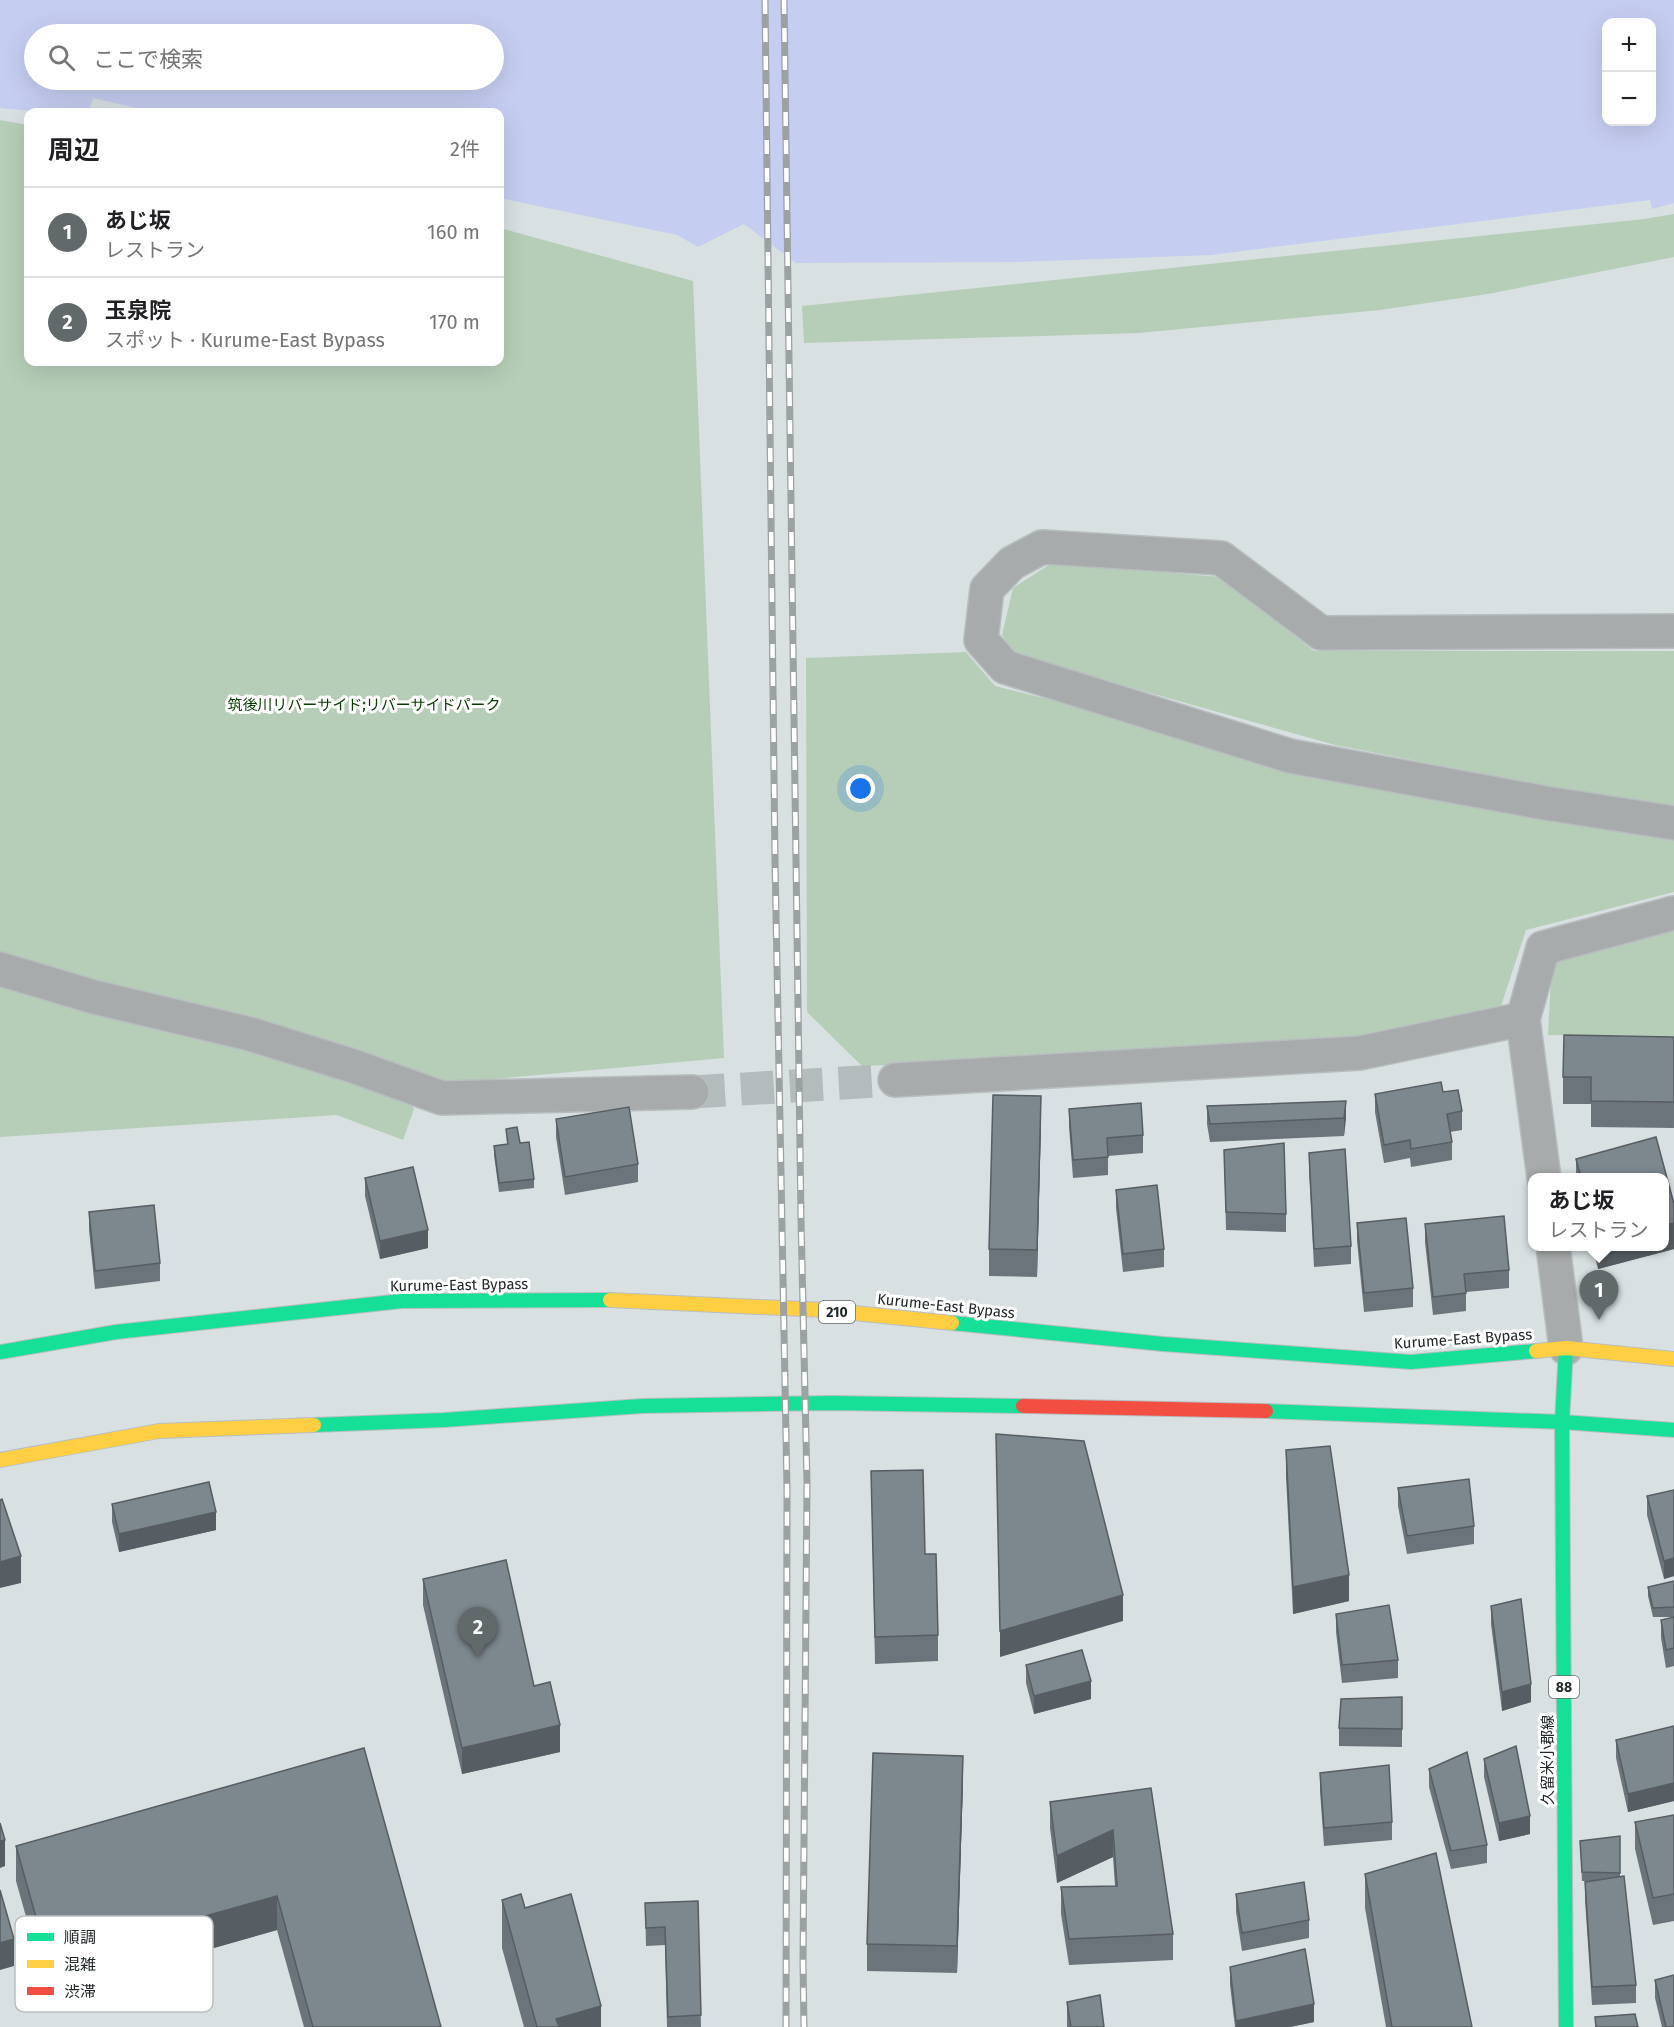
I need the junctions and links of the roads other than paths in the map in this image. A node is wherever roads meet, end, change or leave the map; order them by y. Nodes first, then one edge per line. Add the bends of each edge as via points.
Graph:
1 (1674, 631) edge
2 (1674, 822) edge
3 (1674, 913) edge
4 (0, 969) edge
5 (1523, 1018) junction
6 (895, 1080) tunnel mouth
7 (692, 1092) tunnel mouth
8 (1543, 1173) edge
9 (1554, 1251) edge
10 (1566, 1348) junction
11 (0, 1352) edge
12 (1674, 1359) edge
13 (1562, 1422) junction
14 (1674, 1430) edge
15 (0, 1460) edge
16 (1566, 2027) edge

1 - 2 street via 1321,633 1221,558 1042,547 1012,563 987,588 981,640 1005,667 1290,756 1545,803
3 - 5 street via 1543,948
4 - 7 street via 93,997 250,1034 442,1098
5 - 6 street via 1360,1053
5 - 8 street
9 - 10 street
10 - 11 main road, Kurume-East Bypass / 210 via 1411,1362 1163,1344 824,1310 603,1300 426,1300 116,1332
10 - 12 main road, Kurume-East Bypass / 210
10 - 13 main road, 久留米小郡線 / 88
13 - 14 main road
13 - 15 main road via 1179,1408 833,1403 654,1406 444,1420 159,1431
13 - 16 main road, 久留米小郡線 / 88

